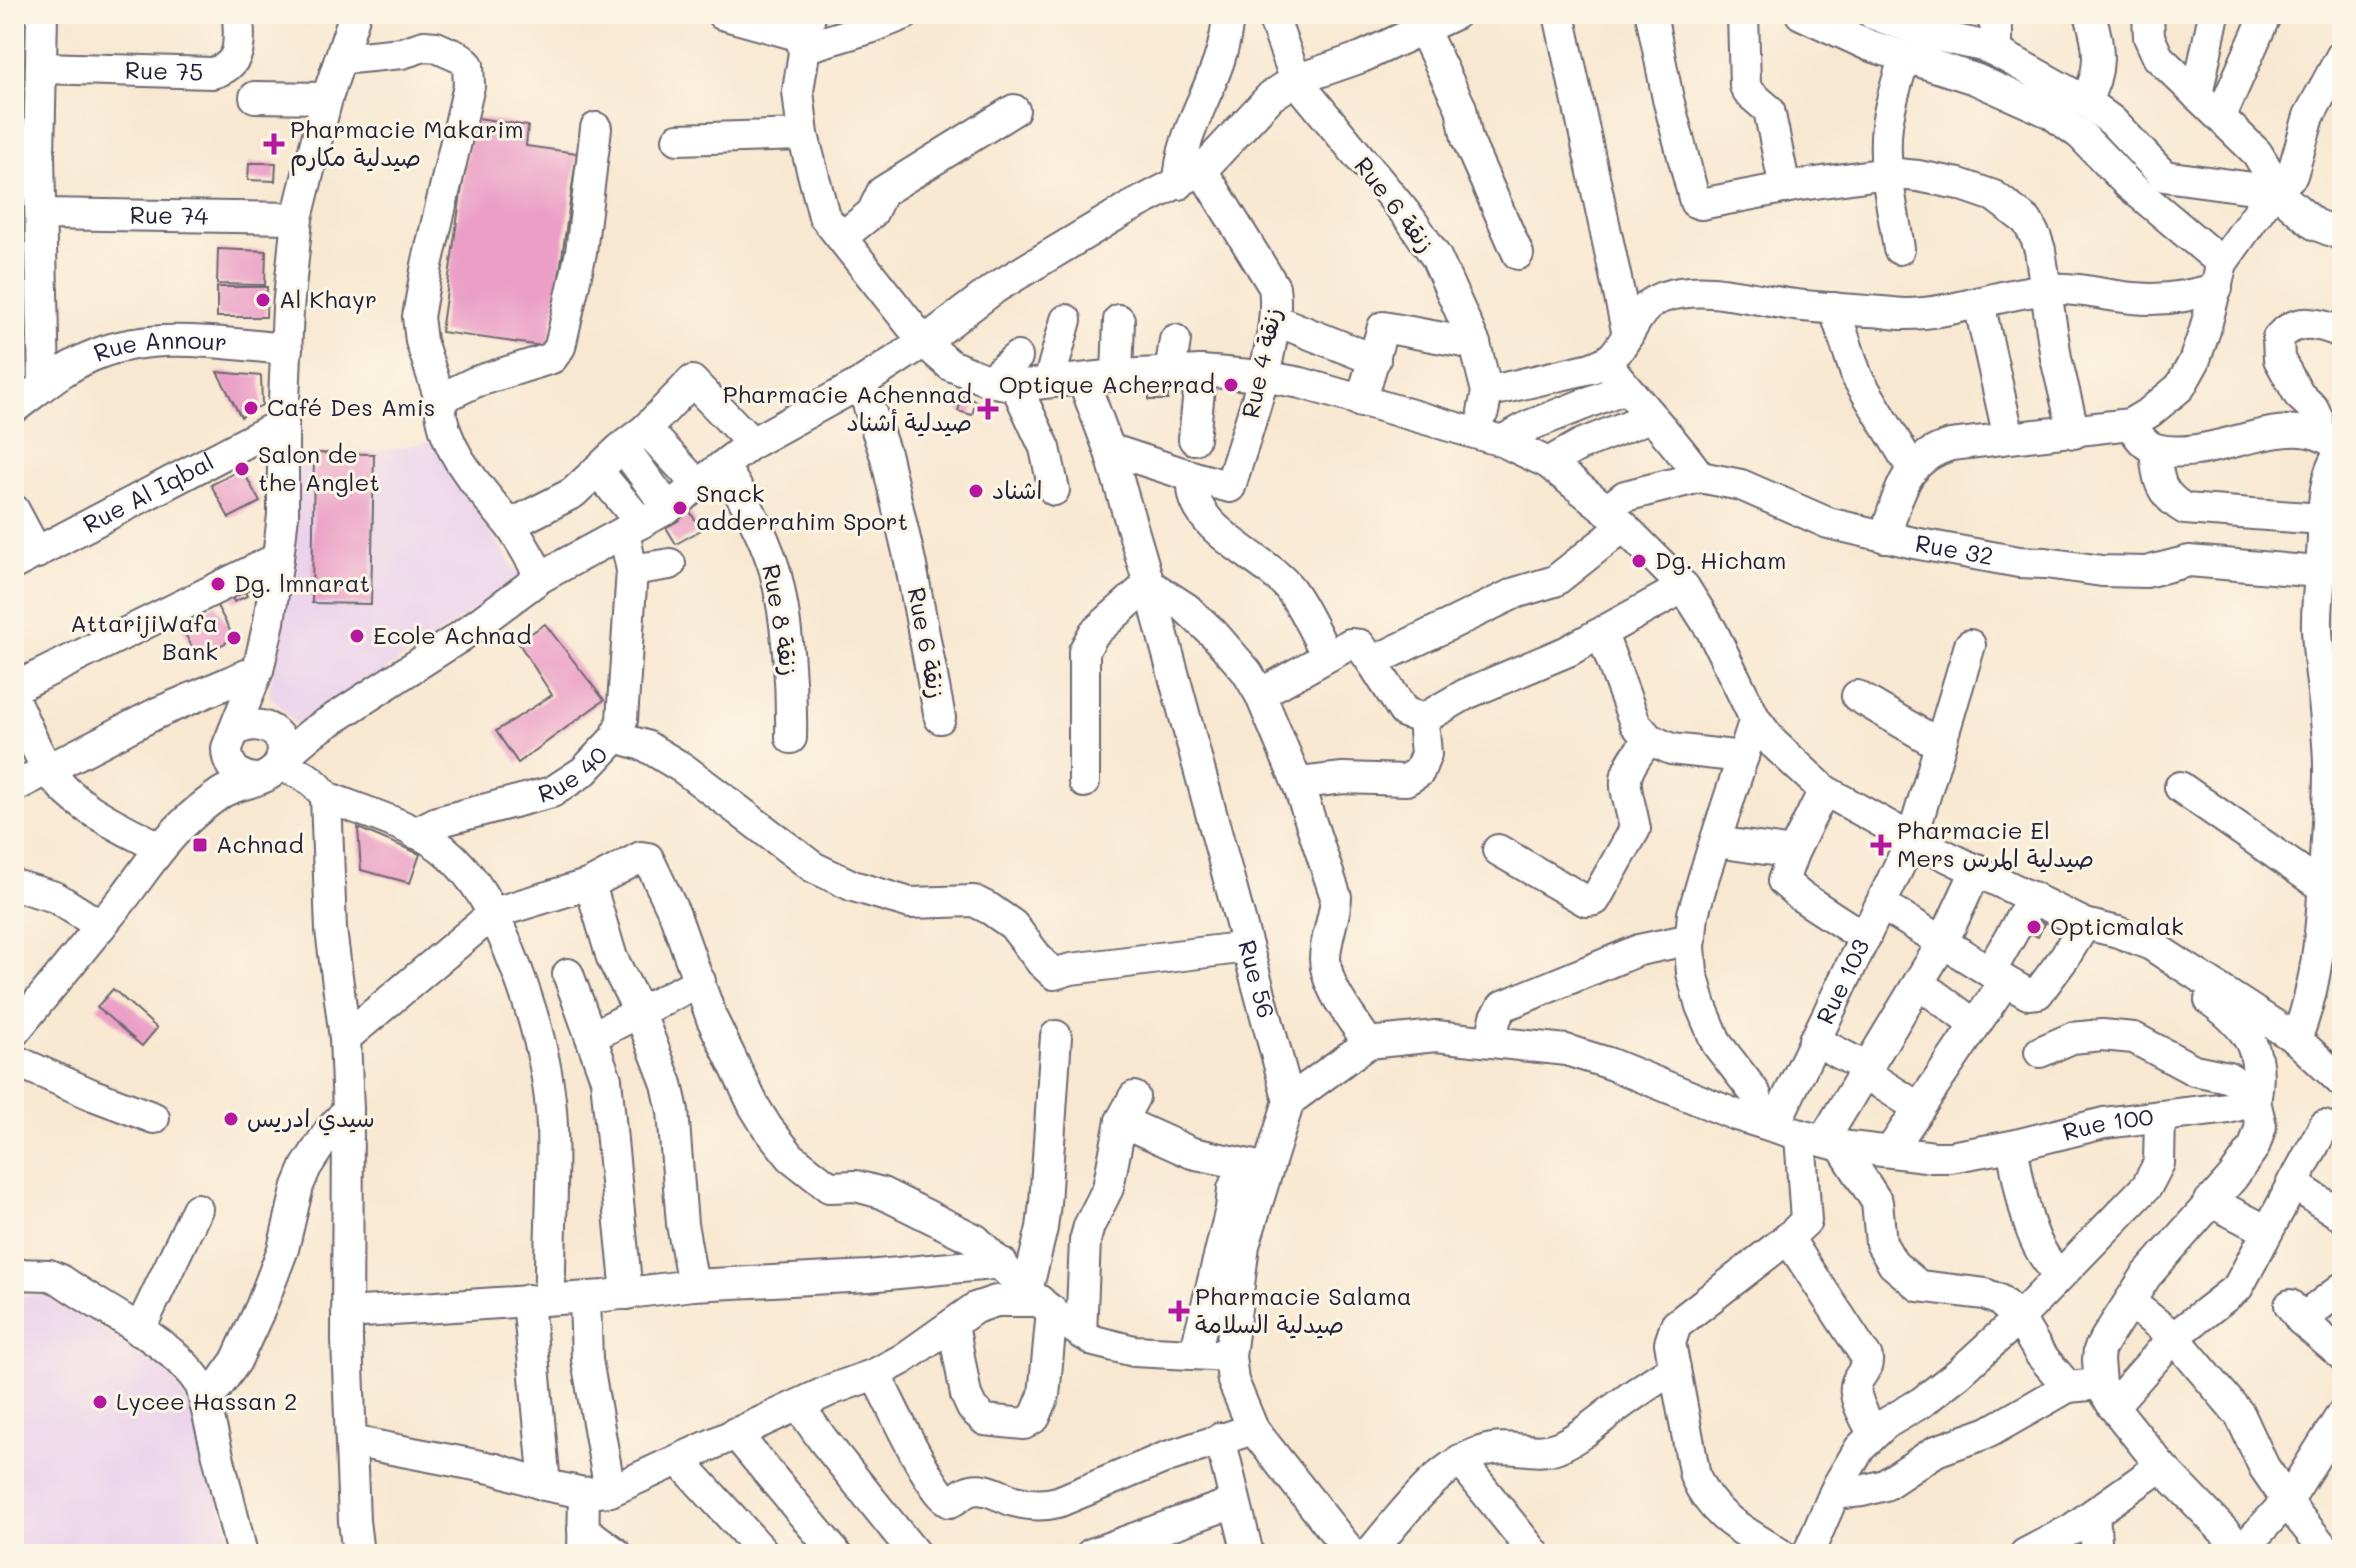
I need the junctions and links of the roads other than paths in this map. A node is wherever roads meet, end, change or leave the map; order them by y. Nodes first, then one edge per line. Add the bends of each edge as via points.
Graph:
1 (42, 14) edge
2 (238, 14) edge
3 (355, 14) edge
4 (722, 14) edge
5 (905, 14) edge
6 (1228, 14) edge
7 (1272, 14) edge
8 (1455, 14) edge
9 (1559, 14) edge
10 (1651, 14) edge
11 (1743, 14) edge
12 (1801, 14) edge
13 (1873, 14) edge
14 (1991, 14) edge
15 (2090, 14) edge
16 (2148, 14) edge
17 (2214, 14) edge
18 (2266, 14) edge
19 (869, 21) edge
20 (1412, 25) edge
21 (1940, 26) edge
22 (806, 33) edge
23 (1997, 52) junction
24 (1904, 58) junction
25 (340, 59) junction
26 (42, 68) junction
27 (2337, 75) edge
28 (1296, 80) junction
29 (2197, 95) junction
30 (255, 97) dead end
31 (327, 98) junction
32 (2085, 101) junction
33 (1014, 110) dead end
34 (2221, 116) junction
35 (596, 128) dead end
36 (803, 135) junction
37 (678, 139) dead end
38 (26, 154) edge
39 (1887, 173) junction
40 (1190, 177) junction
41 (1785, 188) junction
42 (2273, 194) junction
43 (41, 214) junction
44 (297, 218) junction
45 (2342, 235) edge
46 (842, 237) junction
47 (1899, 249) dead end
48 (1518, 254) dead end
49 (2220, 276) junction
50 (2046, 289) junction
51 (1979, 303) junction
52 (1834, 308) junction
53 (1066, 320) dead end
54 (1119, 320) dead end
55 (1275, 320) junction
56 (2342, 333) edge
57 (1628, 335) junction
58 (1175, 340) dead end
59 (924, 342) junction
60 (1475, 344) junction
61 (287, 349) junction
62 (1375, 360) junction
63 (1606, 362) junction
64 (1220, 364) junction
65 (1170, 373) junction
66 (1007, 375) junction
67 (1117, 375) junction
68 (1263, 376) junction
69 (1083, 380) junction
70 (1049, 382) junction
71 (861, 383) junction
72 (44, 384) junction
73 (1625, 388) junction
74 (1487, 392) junction
75 (440, 399) junction
76 (1361, 402) junction
77 (14, 408) edge
78 (1650, 417) junction
79 (283, 423) junction
80 (2130, 424) junction
81 (646, 429) junction
82 (2074, 433) junction
83 (1490, 438) junction
84 (2009, 438) junction
85 (1194, 439) dead end
86 (752, 443) junction
87 (2334, 445) edge
88 (1109, 449) junction
89 (2155, 449) junction
90 (632, 459) dead end
91 (1548, 463) junction
92 (1914, 465) junction
93 (723, 466) junction
94 (597, 470) junction
95 (1194, 477) junction
96 (1700, 477) junction
97 (698, 485) junction
98 (1230, 487) junction
99 (1054, 490) dead end
100 (668, 508) junction
101 (14, 510) edge
102 (1616, 518) junction
103 (1212, 522) junction
104 (510, 525) junction
105 (633, 528) junction
106 (2329, 536) edge
107 (1885, 537) junction
108 (278, 558) junction
109 (26, 559) edge
110 (670, 564) dead end
111 (632, 570) junction
112 (2319, 572) junction
113 (541, 577) junction
114 (1149, 584) junction
115 (1684, 587) junction
116 (1602, 634) junction
117 (2330, 635) edge
118 (1970, 645) dead end
119 (1327, 655) junction
120 (1372, 662) junction
121 (258, 670) junction
122 (14, 688) edge
123 (1260, 694) junction
124 (1857, 696) dead end
125 (14, 700) edge
126 (940, 718) dead end
127 (1423, 719) junction
128 (1755, 719) junction
129 (616, 737) junction
130 (791, 738) dead end
131 (1649, 739) junction
132 (1940, 745) junction
133 (254, 751) junction
134 (1743, 757) junction
135 (48, 770) junction
136 (1084, 782) dead end
137 (14, 787) edge
138 (1299, 787) junction
139 (2180, 787) dead end
140 (1824, 790) junction
141 (326, 797) junction
142 (415, 833) junction
143 (1912, 839) junction
144 (1716, 842) junction
145 (160, 848) junction
146 (1498, 850) dead end
147 (1793, 853) junction
148 (1977, 869) junction
149 (590, 884) junction
150 (14, 885) edge
151 (2323, 887) junction
152 (2033, 897) junction
153 (1881, 904) junction
154 (494, 913) junction
155 (2085, 924) junction
156 (101, 926) junction
157 (1865, 938) junction
158 (1691, 939) junction
159 (1943, 942) junction
160 (2151, 945) junction
161 (1247, 947) junction
162 (612, 958) junction
163 (568, 974) junction
164 (1997, 976) junction
165 (700, 981) junction
166 (1919, 983) junction
167 (526, 992) junction
168 (639, 1011) junction
169 (1975, 1025) junction
170 (14, 1032) edge
171 (1056, 1036) dead end
172 (591, 1037) junction
173 (345, 1038) junction
174 (2296, 1039) junction
175 (1491, 1040) junction
176 (1814, 1040) junction
177 (1368, 1043) junction
178 (2040, 1052) dead end
179 (14, 1060) edge
180 (1867, 1071) junction
181 (2342, 1082) edge
182 (2255, 1098) junction
183 (1289, 1101) junction
184 (1919, 1108) junction
185 (348, 1110) junction
186 (2160, 1116) junction
187 (154, 1118) dead end
188 (2324, 1126) dead end
189 (1790, 1131) junction
190 (2012, 1146) junction
191 (1891, 1150) junction
192 (1256, 1167) junction
193 (2292, 1183) junction
194 (2210, 1201) junction
195 (197, 1209) dead end
196 (2342, 1216) edge
197 (2267, 1231) junction
198 (1788, 1238) junction
199 (1002, 1263) junction
200 (14, 1274) edge
201 (2060, 1274) junction
202 (693, 1285) junction
203 (2342, 1288) edge
204 (627, 1294) junction
205 (585, 1298) junction
206 (539, 1299) junction
207 (1040, 1301) junction
208 (2131, 1303) junction
209 (347, 1313) junction
210 (2019, 1318) junction
211 (953, 1324) junction
212 (139, 1331) junction
213 (1081, 1333) junction
214 (2174, 1337) junction
215 (1195, 1353) junction
216 (2342, 1355) edge
217 (1230, 1356) junction
218 (1675, 1368) junction
219 (875, 1374) junction
220 (2068, 1387) junction
221 (2106, 1395) junction
222 (205, 1404) junction
223 (799, 1406) junction
224 (2342, 1414) edge
225 (1253, 1429) junction
226 (735, 1433) junction
227 (1873, 1434) junction
228 (1220, 1438) junction
229 (351, 1441) junction
230 (679, 1460) junction
231 (1460, 1460) junction
232 (2161, 1466) junction
233 (545, 1485) junction
234 (597, 1492) junction
235 (1834, 1494) junction
236 (2288, 1500) junction
237 (1235, 1502) junction
238 (2094, 1514) junction
239 (583, 1541) edge
240 (2332, 1548) edge
241 (1763, 1549) edge
242 (2244, 1552) edge
243 (242, 1554) edge
244 (358, 1554) edge
245 (617, 1554) edge
246 (765, 1554) edge
247 (836, 1554) edge
248 (915, 1554) edge
249 (1091, 1554) edge
250 (1248, 1554) edge
251 (1352, 1554) edge
252 (1369, 1554) edge
253 (1535, 1554) edge
254 (1808, 1554) edge
255 (2025, 1554) edge
256 (2097, 1554) edge

1 - 26 street
2 - 26 street, Rue 75 via 237,55 223,70
3 - 25 street
4 - 22 street
5 - 19 street
6 - 40 street via 1218,70 1183,147
7 - 28 street, Rue 6 زنقة
8 - 20 street
9 - 57 street
10 - 41 street via 1695,202
11 - 41 street via 1745,86 1769,110
12 - 24 street
13 - 21 street
14 - 23 street
15 - 32 street via 2098,72
16 - 29 street via 2151,46
17 - 29 street
18 - 34 street
19 - 22 street
20 - 28 street via 1362,57
20 - 48 street via 1461,108 1467,139
21 - 23 street
22 - 36 street via 798,91
23 - 32 street
24 - 39 street via 1887,126
24 - 49 street via 1975,79 2051,113 2081,135
25 - 31 street
25 - 75 street via 436,47 461,58 470,72 418,317
26 - 38 street
27 - 42 street via 2309,116 2292,175
28 - 40 street via 1255,110 1228,145
28 - 60 street, Rue 6 زنقة via 1411,220 1436,257
29 - 34 street
30 - 31 street
31 - 44 street
32 - 42 street via 2112,121 2164,176
33 - 46 street via 882,192 872,213
34 - 42 street via 2257,153
35 - 75 street via 581,252 560,347 552,358
36 - 37 street
36 - 46 street via 824,216
38 - 43 street
39 - 41 street
39 - 47 street
39 - 50 street via 1981,190 2019,213 2033,229
40 - 55 street, Rue 4 زنقة via 1274,287
40 - 59 street via 995,288
42 - 45 street via 2314,224
42 - 49 street
43 - 44 street, Rue 74
43 - 72 street
44 - 61 street
46 - 59 street
49 - 50 street via 2194,296 2160,300
49 - 80 street via 2194,362 2180,387
50 - 51 street
50 - 82 street
51 - 52 street via 1904,314
51 - 84 street
52 - 57 street via 1706,291 1681,293 1649,305
52 - 92 street via 1866,394
53 - 70 street
54 - 67 street
55 - 62 street
55 - 68 street, Rue 4 زنقة
56 - 87 street via 2323,324 2299,325 2278,338 2279,359
57 - 63 street
58 - 65 street
59 - 66 street via 950,365
59 - 71 street
60 - 62 street via 1383,327
60 - 74 street, Rue 6 زنقة
61 - 72 street, Rue Annour via 211,342 121,346
61 - 79 street
62 - 76 street
63 - 73 street
63 - 74 street
64 - 65 street
64 - 68 street
64 - 85 street
65 - 67 street
66 - 70 street
66 - 99 street via 1045,448
67 - 69 street
68 - 76 street
68 - 98 street, Rue 4 زنقة
69 - 70 street
69 - 88 street, Rue 56
71 - 86 street
71 - 126 street, Rue 6 زنقة via 886,457
72 - 77 street, Rue Annour
73 - 78 street
73 - 83 street
74 - 83 street, Rue 6 زنقة
75 - 104 street via 454,451
76 - 83 street
78 - 91 street
78 - 96 street
79 - 108 street
79 - 109 street, Rue Al Iqbal
80 - 82 street
80 - 89 street
81 - 86 street via 692,381
81 - 94 street
81 - 97 street
82 - 84 street
83 - 91 street
84 - 92 street via 1934,450
86 - 93 street
87 - 89 street via 2276,431 2194,452
87 - 106 street
88 - 95 street
88 - 114 street, Rue 56
89 - 106 street via 2162,488 2168,499 2185,509
90 - 100 street
91 - 102 street
92 - 107 street
93 - 97 street
93 - 130 street, Rue 8 زنقة via 744,499 775,571 792,695
94 - 104 street via 573,493
94 - 105 street
95 - 98 street
95 - 103 street via 1194,499
96 - 102 street, Rue 32 via 1625,496
96 - 107 street, Rue 32 via 1741,485 1828,523
97 - 100 street
98 - 103 street, Rue 4 زنقة
100 - 105 street
101 - 109 street
102 - 115 street
102 - 120 street, Rue 32 via 1555,581 1499,600
103 - 119 street via 1290,589
104 - 113 street
105 - 111 street, Rue 40
105 - 113 street
106 - 112 street
107 - 112 street, Rue 32 via 2102,571 2146,572 2189,561
108 - 121 street
108 - 122 street
110 - 111 street
111 - 129 street, Rue 40 via 622,720
112 - 117 street
113 - 133 street via 460,637 313,732
114 - 123 street via 1215,635
114 - 136 street via 1094,633 1084,651
114 - 161 street, Rue 56
115 - 116 street
115 - 128 street
116 - 127 street via 1466,694
116 - 131 street via 1635,723
117 - 151 street
118 - 132 street, Rue 103
119 - 120 street via 1355,643
119 - 123 street
120 - 127 street via 1404,712
121 - 133 street
121 - 135 street via 157,713
123 - 138 street
124 - 132 street
125 - 135 street
127 - 138 street via 1426,754 1419,772 1406,780 1343,778
128 - 134 street
128 - 140 street
129 - 142 street, Rue 40 via 584,771 552,792 437,822
129 - 161 street via 646,746 684,769 813,867 853,886 910,903 974,901 990,909 1013,925 1054,974
131 - 134 street via 1671,749
131 - 146 street via 1625,775 1635,829 1595,900 1586,901
132 - 143 street, Rue 103
133 - 141 street via 306,776
133 - 145 street
134 - 144 street
135 - 137 street
135 - 145 street via 81,805
138 - 177 street via 1336,897 1325,960 1341,1002
139 - 151 street
140 - 143 street
140 - 147 street
141 - 142 street
141 - 173 street via 331,930
142 - 154 street via 462,866
143 - 148 street
143 - 153 street, Rue 103
144 - 147 street
144 - 158 street via 1693,914
145 - 156 street
147 - 157 street via 1783,876 1787,886
148 - 152 street
148 - 159 street
149 - 154 street
149 - 162 street
149 - 165 street via 641,857 651,861
150 - 156 street via 55,897
151 - 174 street via 2308,1009
152 - 155 street
152 - 164 street
153 - 157 street, Rue 103
153 - 159 street
154 - 167 street
154 - 173 street
155 - 160 street
155 - 164 street via 2038,993 2028,994
156 - 170 street
157 - 176 street, Rue 103
158 - 175 street via 1639,950 1503,1006
158 - 189 street via 1692,973 1717,1044
159 - 164 street
159 - 166 street
160 - 174 street
160 - 182 street via 2249,1034 2259,1067
161 - 183 street, Rue 56
162 - 163 street
162 - 168 street
163 - 167 street
163 - 172 street
164 - 169 street
165 - 168 street
165 - 199 street via 712,1019 754,1106 791,1157 829,1187 870,1189 918,1209 976,1240
166 - 169 street
166 - 180 street
167 - 206 street via 552,1125
168 - 172 street
168 - 202 street via 673,1111
169 - 184 street
171 - 207 street
172 - 204 street via 606,1079
173 - 185 street
174 - 181 street
175 - 177 street, Rue 100 via 1436,1036
175 - 189 street, Rue 100 via 1566,1050
176 - 180 street
176 - 189 street, Rue 103
177 - 183 street
178 - 182 street via 2072,1038 2134,1038 2194,1070 2228,1077
179 - 187 street
180 - 184 street
180 - 189 street
182 - 186 street, Rue 100 via 2228,1108
182 - 194 street via 2261,1120 2258,1141
183 - 192 street
184 - 191 street
185 - 209 street
185 - 222 street via 306,1167 261,1307 236,1361
186 - 190 street, Rue 100 via 2104,1123
186 - 201 street via 2159,1163 2153,1178
188 - 193 street
189 - 191 street, Rue 100
189 - 198 street via 1806,1217
189 - 210 street via 1877,1202 1881,1243 1893,1264 1919,1286 1985,1294
190 - 191 street, Rue 100 via 1950,1157
190 - 201 street via 2036,1242
192 - 213 street via 1192,1153 1127,1109 1108,1188 1085,1241
192 - 215 street via 1233,1189
192 - 217 street
193 - 196 street
193 - 197 street
194 - 197 street
194 - 208 street via 2146,1276
195 - 212 street
197 - 214 street via 2238,1287
198 - 218 street via 1676,1325 1670,1343
198 - 227 street via 1867,1358 1856,1392
199 - 202 street
199 - 207 street
200 - 212 street via 61,1280
201 - 210 street
202 - 204 street
203 - 216 street via 2295,1312
204 - 205 street
205 - 206 street
205 - 234 street
206 - 209 street
206 - 233 street
207 - 211 street via 996,1301
207 - 211 street via 1044,1395 1035,1417 1024,1424 985,1420 972,1408
207 - 213 street
208 - 214 street
208 - 221 street via 2099,1350
209 - 229 street
210 - 220 street
210 - 227 street via 1949,1382
211 - 219 street
212 - 222 street via 190,1370
213 - 215 street via 1134,1351
214 - 221 street
214 - 236 street via 2240,1415 2264,1467
215 - 217 street
217 - 225 street via 1238,1398
218 - 231 street via 1556,1448 1490,1449
218 - 241 street via 1701,1489 1721,1515
219 - 223 street
219 - 228 street via 943,1498 950,1502 967,1491 983,1490 1024,1503 1058,1502
220 - 221 street
220 - 235 street via 2004,1425 1936,1451 1885,1485
221 - 232 street
222 - 243 street
223 - 226 street
223 - 248 street
224 - 236 street
225 - 228 street
225 - 251 street
226 - 230 street
226 - 247 street
227 - 235 street
228 - 237 street
229 - 233 street via 496,1469
229 - 244 street
230 - 234 street
230 - 246 street
231 - 252 street
231 - 253 street
232 - 238 street
232 - 242 street
233 - 234 street
234 - 239 street
235 - 254 street
236 - 240 street
236 - 242 street
237 - 249 street
237 - 250 street
238 - 255 street
238 - 256 street
239 - 245 street

